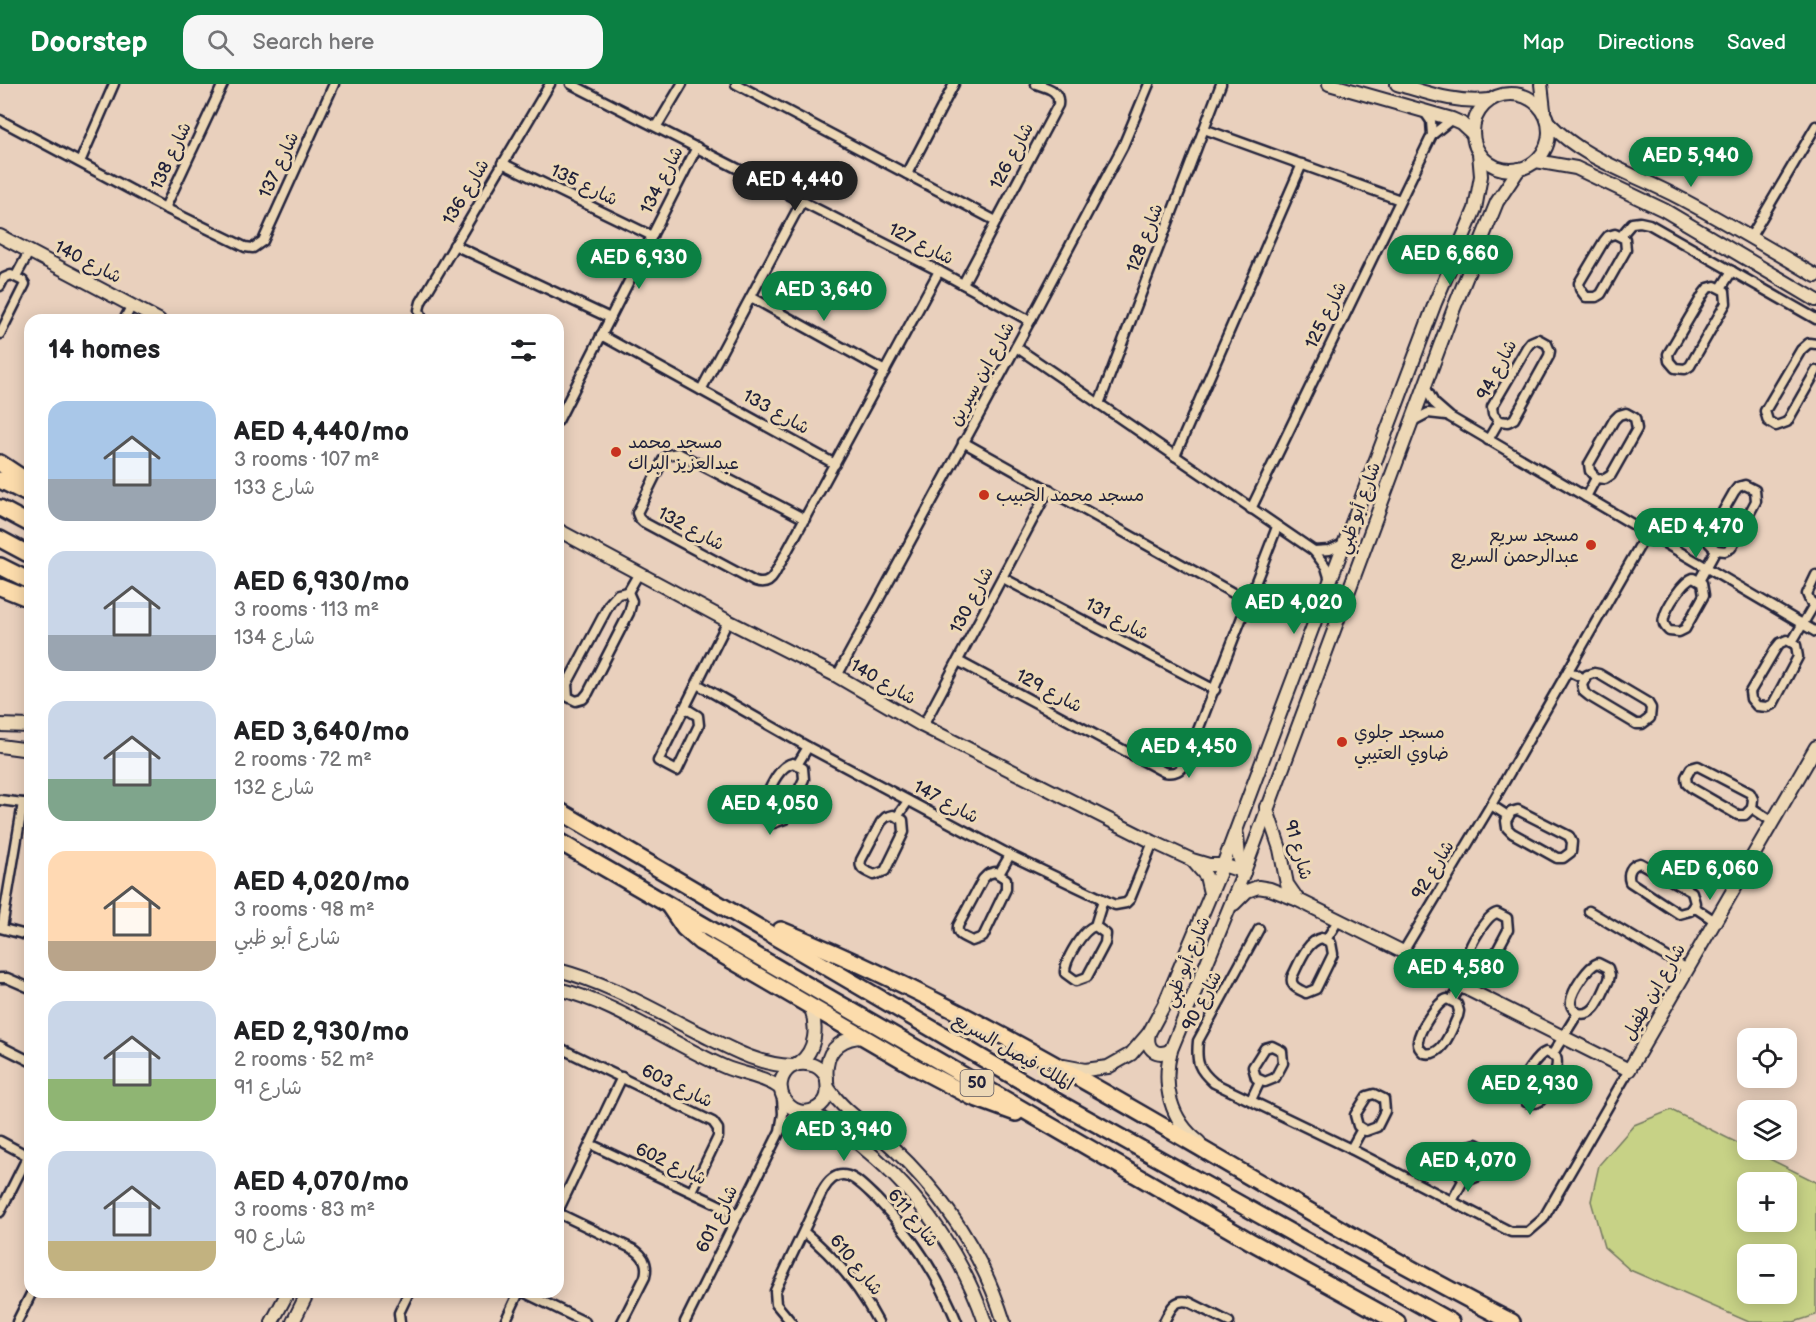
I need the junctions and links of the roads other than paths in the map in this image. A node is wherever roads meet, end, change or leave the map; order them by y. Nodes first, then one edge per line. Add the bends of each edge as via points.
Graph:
1 (114, 84) edge
2 (334, 84) edge
3 (550, 84) edge
4 (571, 84) edge
5 (682, 84) edge
6 (736, 84) edge
7 (954, 84) edge
8 (1036, 84) edge
9 (1149, 84) edge
10 (1221, 84) edge
11 (1329, 84) edge
12 (1397, 84) edge
13 (1513, 84) edge
14 (1541, 84) edge
15 (220, 85) edge
16 (1495, 97) junction
17 (1421, 109) junction
18 (1547, 117) junction
19 (1452, 119) junction
20 (0, 120) edge
21 (657, 126) junction
22 (1816, 126) edge
23 (1204, 129) junction
24 (1473, 134) junction
25 (1432, 135) junction
26 (697, 147) junction
27 (1479, 153) junction
28 (1536, 161) junction
29 (80, 162) junction
30 (502, 163) junction
31 (1302, 164) junction
32 (1617, 168) junction
33 (1519, 169) junction
34 (907, 174) junction
35 (1609, 183) junction
36 (1400, 200) junction
37 (802, 201) junction
38 (165, 208) junction
39 (996, 221) junction
40 (0, 236) edge
41 (652, 236) junction
42 (1621, 236) junction
43 (1750, 238) junction
44 (454, 245) junction
45 (245, 247) joint
46 (29, 252) junction
47 (939, 271) junction
48 (1732, 271) junction
49 (16, 276) junction
50 (1816, 276) edge
51 (1779, 277) junction
52 (963, 284) junction
53 (0, 286) edge
54 (1721, 288) junction
55 (1769, 292) junction
56 (1803, 292) junction
57 (751, 297) junction
58 (1816, 300) edge
59 (1435, 303) junction
60 (132, 305) junction
61 (1794, 306) junction
62 (1454, 308) junction
63 (127, 314) edge
64 (148, 314) edge
65 (421, 314) edge
66 (610, 318) junction
67 (1816, 319) edge
68 (1030, 321) junction
69 (0, 334) edge
70 (601, 335) junction
71 (1816, 344) edge
72 (1016, 347) junction
73 (885, 371) junction
74 (1816, 371) edge
75 (1424, 385) junction
76 (701, 390) junction
77 (564, 399) edge
78 (567, 401) junction
79 (1099, 404) junction
80 (564, 408) edge
81 (1450, 417) junction
82 (1499, 421) junction
83 (1409, 423) junction
84 (1488, 440) junction
85 (963, 442) junction
86 (1175, 456) junction
87 (0, 463) edge
88 (835, 464) junction
89 (1596, 478) junction
90 (24, 479) edge
91 (0, 480) edge
92 (1049, 489) junction
93 (24, 492) edge
94 (1586, 497) junction
95 (0, 508) edge
96 (1251, 509) junction
97 (805, 519) junction
98 (24, 521) edge
99 (1277, 527) junction
100 (564, 533) edge
101 (1647, 533) junction
102 (0, 539) edge
103 (1345, 542) junction
104 (1716, 550) junction
105 (1314, 551) junction
106 (24, 552) edge
107 (0, 566) edge
108 (1706, 568) junction
109 (639, 573) junction
110 (1816, 576) edge
111 (24, 578) edge
112 (1003, 578) junction
113 (1331, 581) junction
114 (1699, 581) junction
115 (0, 587) edge
116 (628, 592) junction
117 (24, 597) edge
118 (1249, 602) junction
119 (1815, 605) edge
120 (728, 621) junction
121 (1803, 624) junction
122 (1816, 632) edge
123 (1792, 642) junction
124 (958, 662) junction
125 (1568, 671) junction
126 (837, 676) junction
127 (1585, 679) junction
128 (697, 684) junction
129 (1215, 690) junction
130 (685, 708) junction
131 (0, 725) edge
132 (24, 726) edge
133 (923, 726) junction
134 (0, 746) edge
135 (808, 747) junction
136 (1816, 747) edge
137 (24, 749) edge
138 (797, 765) junction
139 (0, 800) edge
140 (908, 801) junction
141 (24, 804) edge
142 (1491, 805) junction
143 (1266, 807) junction
144 (1752, 808) junction
145 (564, 813) edge
146 (1508, 816) junction
147 (897, 817) junction
148 (24, 818) edge
149 (1773, 822) junction
150 (1238, 825) junction
151 (1153, 842) junction
152 (564, 844) edge
153 (1010, 855) junction
154 (1192, 860) junction
155 (1222, 865) junction
156 (1244, 872) junction
157 (999, 874) junction
158 (1210, 893) junction
159 (1103, 900) junction
160 (1298, 900) junction
161 (667, 903) junction
162 (1230, 904) junction
163 (1694, 907) junction
164 (1589, 910) dead end
165 (734, 911) junction
166 (1339, 920) junction
167 (1715, 921) junction
168 (1095, 926) junction
169 (1, 928) edge
170 (1259, 929) dead end
171 (24, 934) edge
172 (1326, 940) junction
173 (1403, 951) junction
174 (1474, 967) junction
175 (1687, 969) junction
176 (564, 972) edge
177 (0, 978) edge
178 (24, 985) edge
179 (1461, 986) junction
180 (564, 991) edge
181 (1452, 1000) junction
182 (811, 1008) junction
183 (1578, 1013) junction
184 (1149, 1033) junction
185 (863, 1037) junction
186 (1563, 1038) junction
187 (0, 1046) edge
188 (564, 1050) edge
189 (1170, 1050) junction
190 (1552, 1055) junction
191 (24, 1058) edge
192 (1053, 1064) junction
193 (796, 1065) junction
194 (1629, 1070) junction
195 (622, 1077) junction
196 (1260, 1081) junction
197 (828, 1084) junction
198 (781, 1093) junction
199 (1251, 1100) junction
200 (803, 1111) junction
201 (1037, 1118) junction
202 (1362, 1129) junction
203 (780, 1131) junction
204 (0, 1141) edge
205 (590, 1144) junction
206 (1351, 1149) junction
207 (24, 1152) edge
208 (24, 1164) edge
209 (1247, 1176) junction
210 (1464, 1179) junction
211 (692, 1191) junction
212 (564, 1199) edge
213 (1452, 1201) junction
214 (0, 1212) edge
215 (738, 1214) junction
216 (564, 1215) edge
217 (804, 1232) junction
218 (1528, 1232) joint
219 (29, 1298) edge
220 (285, 1298) edge
221 (305, 1298) edge
222 (406, 1298) edge
223 (518, 1298) edge
224 (534, 1298) edge
225 (1498, 1315) junction
226 (686, 1319) edge
227 (18, 1322) edge
228 (272, 1322) edge
229 (293, 1322) edge
230 (400, 1322) edge
231 (505, 1322) edge
232 (585, 1322) edge
233 (622, 1322) edge
234 (697, 1322) edge
235 (791, 1322) edge
236 (878, 1322) edge
237 (957, 1322) edge
238 (985, 1322) edge
239 (1004, 1322) edge
240 (1164, 1322) edge
241 (1229, 1322) edge
242 (1397, 1322) edge
243 (1451, 1322) edge
244 (1512, 1322) edge
245 (1518, 1322) edge

1 - 29 street
2 - 45 street, شارع 137 via 262,241 253,248
3 - 30 street, شارع 136
4 - 21 street, شارع 127
5 - 21 street
6 - 34 street
7 - 34 street
8 - 39 street, شارع 126 via 1054,90 1058,105
9 - 68 street, شارع ابن سيرين via 1123,146
10 - 23 street, شارع 128
11 - 17 street
12 - 16 street via 1471,102
13 - 16 street
14 - 18 street
15 - 38 street, شارع 138
16 - 18 street via 1513,93 1526,96
16 - 24 street via 1481,108
17 - 19 street
17 - 25 street via 1431,121
18 - 28 street via 1548,144
18 - 32 street via 1573,145
19 - 24 street
19 - 25 street, شارع 125
20 - 29 street, شارع 138
21 - 26 street, شارع 127
22 - 43 street
23 - 31 street
23 - 79 street, شارع 128
24 - 27 street
25 - 36 street, شارع 125
26 - 37 street, شارع 127
26 - 41 street, شارع 134
27 - 33 street via 1497,167
27 - 59 street, شارع أبو ظبي via 1478,198
28 - 33 street
28 - 35 street via 1576,168
29 - 38 street, شارع 138
30 - 41 street, شارع 135
30 - 44 street, شارع 136
31 - 36 street
31 - 86 street
32 - 35 street via 1610,168
32 - 43 street
33 - 62 street, شارع أبو ظبي via 1497,202
34 - 39 street
35 - 51 street
36 - 96 street, شارع 125
37 - 47 street, شارع 127
37 - 57 street
38 - 45 street, شارع 138
39 - 52 street, شارع 126
40 - 46 street, شارع 140
41 - 66 street, شارع 134
42 - 42 street via 1608,236 1579,283 1586,297 1601,294 1626,250 1626,241
42 - 48 street via 1632,223 1649,224
43 - 50 street
44 - 65 street, شارع 136 via 421,302
44 - 66 street
46 - 49 street
46 - 60 street, شارع 140
47 - 52 street, شارع 127
47 - 73 street, شارع 132
48 - 54 street
48 - 55 street
49 - 53 street via 7,276
49 - 69 street via 25,287
51 - 55 street
51 - 56 street
52 - 68 street, شارع 127
54 - 54 street via 1713,286 1704,293 1668,354 1675,368 1690,366 1726,303 1726,293
55 - 61 street
56 - 58 street
56 - 61 street
57 - 73 street
57 - 76 street
59 - 62 street via 1444,299
59 - 103 street, شارع أبو ظبي
60 - 63 street
60 - 64 street, شارع 140
61 - 67 street
62 - 75 street, شارع أبو ظبي
66 - 70 street, شارع 134
68 - 72 street, شارع ابن سيرين
70 - 76 street, شارع 133
70 - 78 street, شارع 134
71 - 74 street via 1809,343 1801,350 1765,411 1768,421 1776,426 1787,422
72 - 79 street
72 - 85 street, شارع ابن سيرين
73 - 88 street, شارع 132
75 - 81 street via 1434,403
75 - 83 street, شارع أبو ظبي
76 - 88 street, شارع 133
77 - 78 street
78 - 80 street, شارع 134
79 - 86 street
81 - 83 street via 1428,413
81 - 84 street
82 - 82 street, شارع 94 via 1514,418 1549,356 1549,347 1544,342 1535,340 1527,347 1492,407 1492,414
82 - 84 street, شارع 94
83 - 143 street, شارع أبو ظبي
84 - 94 street
85 - 92 street
85 - 126 street, شارع ابن سيرين
86 - 96 street
87 - 90 highway
88 - 97 street, شارع 132
89 - 89 street via 1611,475 1637,429 1632,415 1619,415 1589,464
89 - 94 street
91 - 93 highway
92 - 112 street, شارع 130
92 - 118 street
94 - 101 street
95 - 98 highway
96 - 99 street
97 - 97 street, شارع 132 via 678,453 663,460 637,513 643,522 759,583 772,578
99 - 105 street
99 - 118 street, شارع 129
100 - 109 street, شارع 140
101 - 108 street
101 - 125 street, شارع 92
102 - 106 highway
103 - 105 street via 1330,550
103 - 113 street, شارع أبو ظبي
104 - 104 street via 1731,548 1756,501 1752,487 1738,487 1709,536 1709,543
104 - 108 street
105 - 113 street
107 - 111 highway
108 - 114 street
108 - 121 street
109 - 116 street
109 - 120 street, شارع 140
110 - 119 street via 1807,594
112 - 124 street, شارع 130
112 - 129 street, شارع 131
113 - 150 street, شارع أبو ظبي
114 - 114 street via 1690,579 1682,586 1664,618 1670,631 1685,629 1704,595 1704,586
115 - 117 highway
116 - 116 street via 618,594 610,603 567,684 568,697 576,701 588,693 628,614 632,601
118 - 129 street, شارع 129
119 - 121 street
120 - 126 street, شارع 140
120 - 128 street
121 - 122 street
121 - 123 street
123 - 123 street via 1780,642 1750,692 1757,706 1773,704 1799,652
124 - 129 street, شارع 129 via 1170,773 1184,766
124 - 133 street, شارع 130
125 - 127 street
125 - 142 street, شارع 92
126 - 133 street, شارع 140
127 - 127 street via 1584,692 1636,724 1650,718 1648,703 1599,674 1590,674
128 - 130 street
128 - 135 street, شارع 147
130 - 130 street via 658,761 677,771 699,725 698,716
131 - 132 street
133 - 151 street, شارع 140
134 - 137 street
135 - 138 street
135 - 140 street, شارع 147
136 - 149 street, شارع ابن طفيل
138 - 138 street via 790,763 781,770 760,807 762,817 777,824 785,819 804,779 804,770
139 - 141 street
140 - 147 street
140 - 153 street, شارع 147
142 - 146 street
142 - 173 street, شارع 92
143 - 156 street, شارع أبو ظبي
143 - 160 street, شارع 91 via 1287,884
144 - 144 street via 1750,793 1703,767 1694,766 1688,772 1686,780 1692,789 1738,815
144 - 149 street
145 - 165 highway, الملك فيصل السريع / 50
146 - 146 street via 1506,824 1512,833 1557,858 1571,852 1569,836 1522,811 1513,811
147 - 147 street via 890,815 881,822 861,860 862,869 877,876 885,872 904,832 904,822
148 - 169 street
149 - 167 street, شارع ابن طفيل
150 - 155 street, شارع أبو ظبي
150 - 156 street via 1237,849
151 - 154 street, شارع 140
151 - 159 street, شارع 147 via 1130,899 1119,905
152 - 161 highway, 50
153 - 157 street
153 - 159 street, شارع 147
154 - 155 street, شارع 140
154 - 158 street via 1206,876
155 - 156 street, شارع 140
155 - 158 street, شارع أبو ظبي
155 - 162 street via 1231,885
156 - 162 street, شارع أبو ظبي
157 - 157 street via 992,872 983,879 958,926 960,935 975,942 982,937 1006,889 1006,879
158 - 184 street, شارع أبو ظبي
159 - 168 street
160 - 162 street, شارع 91 via 1258,887
160 - 166 street, شارع 91
161 - 182 highway via 684,928 700,942
161 - 201 highway, 50
162 - 189 street, شارع أبو ظبي
163 - 163 street via 1692,892 1645,864 1636,864 1628,874 1630,882 1679,914
163 - 167 street
164 - 175 street
165 - 192 highway via 894,982
165 - 243 highway, الملك فيصل السريع / 50 via 1059,1103
166 - 172 street
166 - 173 street, شارع 91
167 - 175 street, شارع ابن طفيل
168 - 168 street via 1083,934 1065,966 1065,973 1076,981 1087,977 1106,943 1106,934
169 - 171 street
170 - 199 street, شارع 90 via 1198,1041 1196,1059 1202,1073 1214,1083
172 - 172 street via 1319,938 1310,945 1292,977 1294,987 1309,993 1317,989 1333,954 1333,945
173 - 179 street, شارع 91
174 - 174 street via 1490,964 1508,930 1508,921 1502,914 1490,915 1468,953
174 - 179 street
175 - 194 street, شارع ابن طفيل
176 - 193 street via 606,987 744,1056
177 - 178 street
179 - 181 street
179 - 186 street, شارع 91
180 - 198 street via 592,1000 724,1066 767,1080
181 - 181 street via 1440,1002 1418,1039 1424,1053 1440,1051 1454,1025 1459,1011
182 - 185 highway
182 - 193 street via 814,1037 806,1056
183 - 183 street via 1593,1010 1609,980 1609,971 1598,963 1591,966 1571,999 1571,1006
183 - 186 street
184 - 189 street via 1147,1041 1153,1051 1160,1054
184 - 192 street, شارع أبو ظبي via 1131,1054 1108,1067 1085,1070
185 - 197 street via 843,1042 832,1051 826,1068
185 - 201 highway via 972,1097
186 - 190 street
186 - 194 street, شارع 91
187 - 191 street
188 - 195 street, شارع 603
189 - 209 street, شارع أبو ظبي via 1167,1093 1175,1115 1189,1134
190 - 190 street via 1539,1055 1519,1088 1526,1102 1541,1099 1557,1069 1557,1060
192 - 209 highway
193 - 197 street via 816,1066 823,1071
193 - 198 street via 786,1072
194 - 218 street, شارع ابن طفيل via 1543,1219
195 - 205 street
195 - 211 street, شارع 603 via 716,1125 718,1137
196 - 196 street via 1273,1080 1283,1063 1283,1053 1277,1047 1265,1048 1253,1067
196 - 199 street
197 - 200 street via 824,1102
197 - 239 street via 843,1107 907,1161 943,1203 979,1260
198 - 200 street via 788,1106
198 - 203 street, شارع 601
199 - 206 street, شارع 90
200 - 203 street, شارع 601
200 - 238 street via 832,1123 854,1140 915,1198 963,1271
201 - 242 highway, 50
202 - 202 street via 1374,1129 1381,1119 1386,1106 1379,1095 1367,1096 1355,1115 1355,1122
202 - 206 street
203 - 215 street, شارع 601
204 - 207 street
205 - 211 street, شارع 602
205 - 212 street
206 - 213 street, شارع 90
208 - 214 street
209 - 225 highway
210 - 210 street via 1476,1178 1487,1161 1487,1151 1481,1145 1469,1146 1457,1165
210 - 213 street
211 - 215 street, شارع 602
213 - 218 street, شارع 90 via 1511,1232
215 - 226 street, شارع 601
216 - 233 street via 635,1250 645,1260 645,1276
217 - 235 street, شارع 611 via 774,1296 778,1308
217 - 236 street, شارع 610 via 851,1279
217 - 237 street, شارع 611 via 829,1182 842,1175 856,1179 910,1236 934,1272
219 - 227 street
220 - 228 street
221 - 229 street
222 - 230 street via 400,1308
223 - 231 street
224 - 232 street
225 - 244 highway
225 - 245 highway
226 - 234 street
240 - 241 street via 1172,1306 1182,1301

